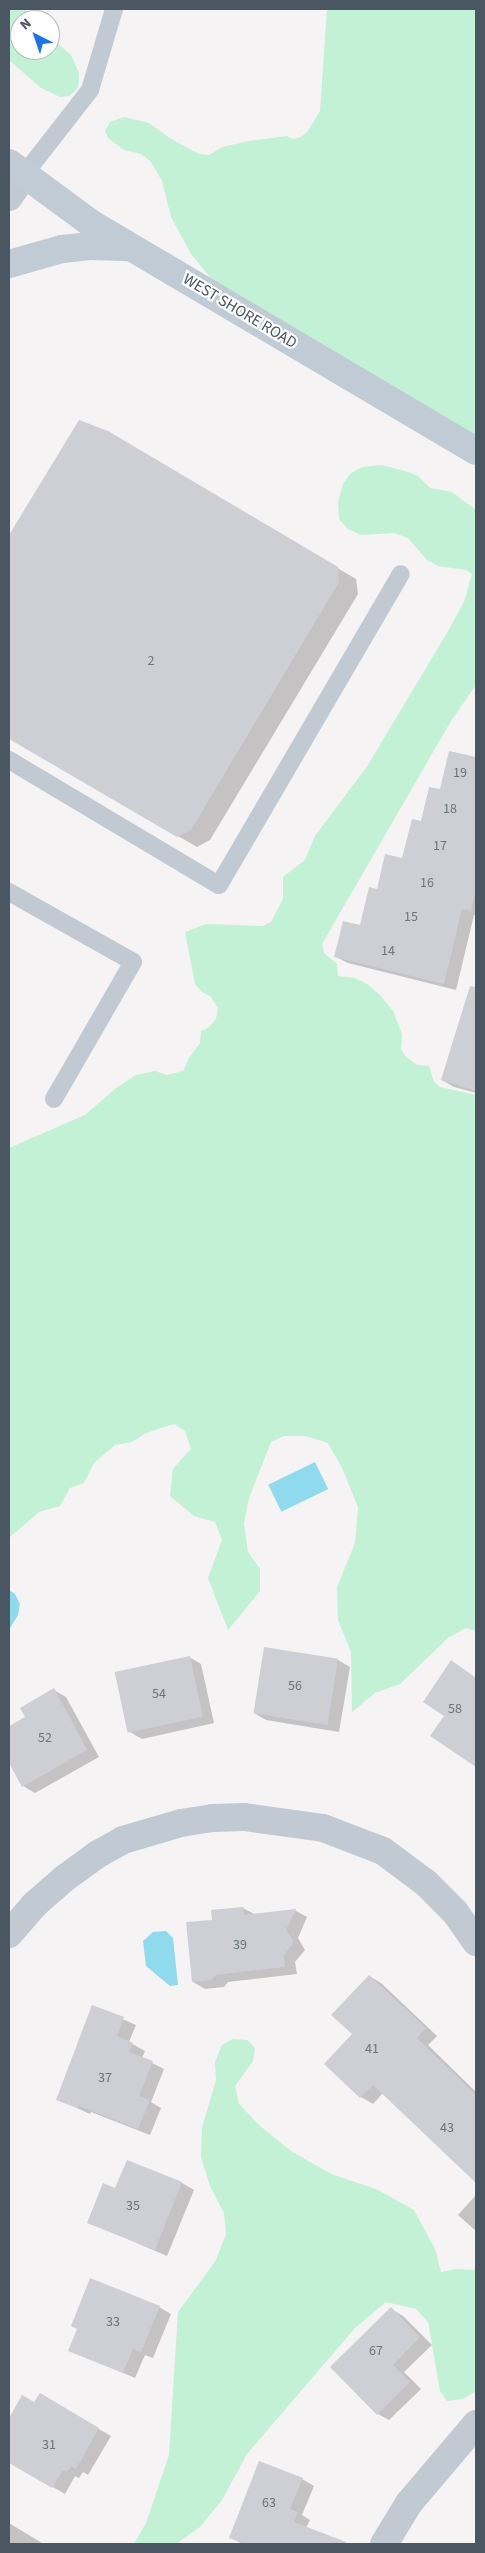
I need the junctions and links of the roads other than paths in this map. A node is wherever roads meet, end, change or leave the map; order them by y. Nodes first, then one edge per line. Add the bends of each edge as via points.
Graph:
1 (114, 9) edge
2 (14, 179) edge
3 (132, 247) junction
4 (9, 264) edge
5 (476, 451) edge
6 (401, 574) dead end
7 (9, 760) edge
8 (9, 892) edge
9 (54, 1098) dead end
10 (9, 1934) edge
11 (476, 1942) edge
12 (476, 2424) edge
13 (384, 2544) edge

1 - 2 lane via 90,90
2 - 3 main road, WEST SHORE ROAD
3 - 4 main road via 62,249
3 - 5 main road, WEST SHORE ROAD
6 - 7 lane via 219,885
8 - 9 lane via 133,962
10 - 11 street via 34,1905 65,1878 123,1840 181,1823 244,1817 323,1828 383,1851 426,1883 455,1912
12 - 13 street via 409,2503

